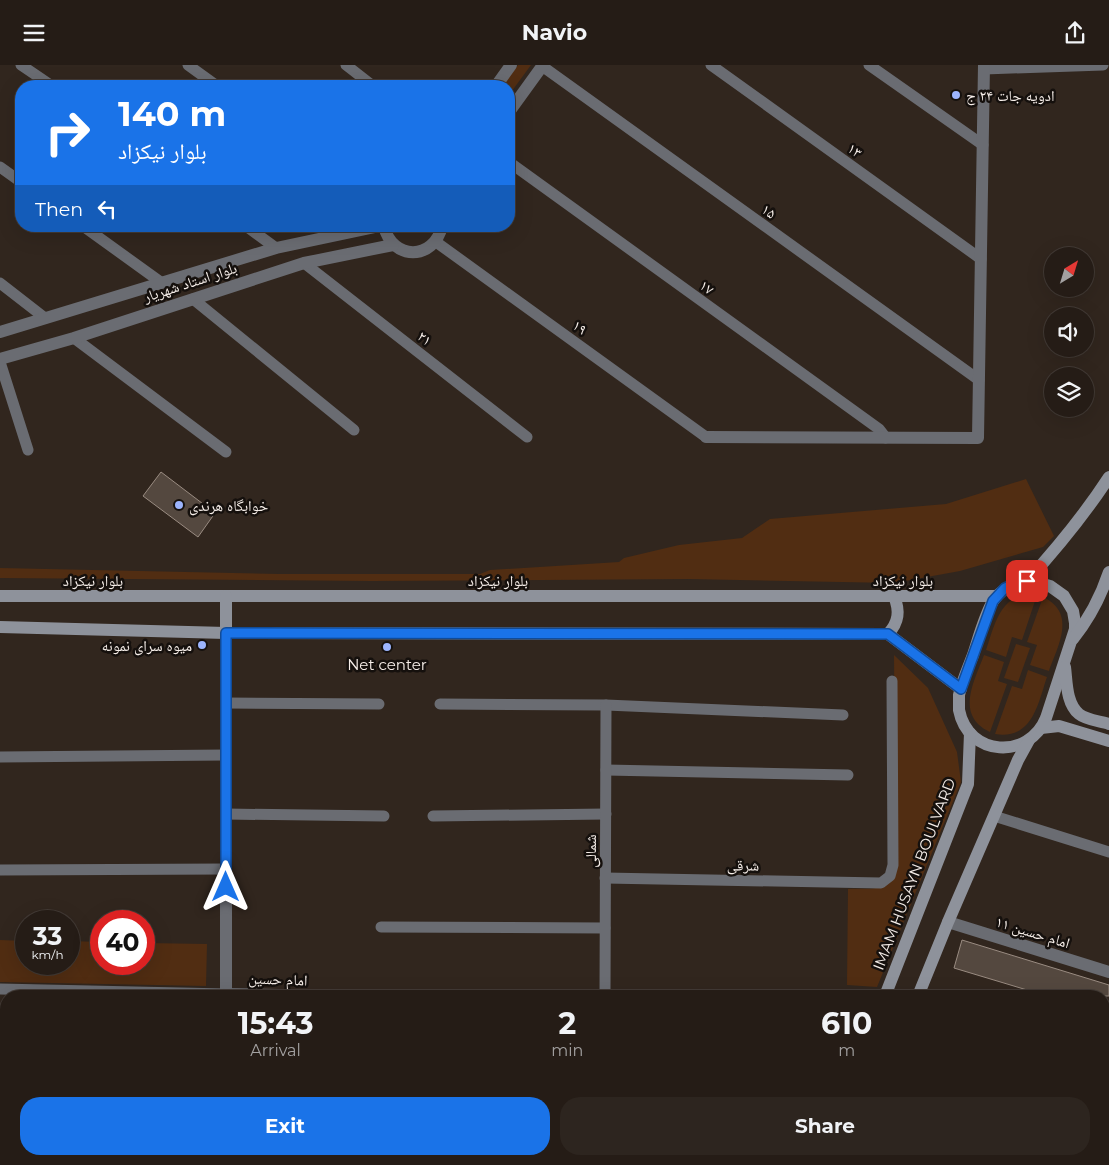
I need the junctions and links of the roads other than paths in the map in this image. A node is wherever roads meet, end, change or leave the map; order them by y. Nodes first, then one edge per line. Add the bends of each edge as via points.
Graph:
1 (21, 65) edge
2 (188, 65) edge
3 (346, 65) edge
4 (510, 65) edge
5 (711, 65) edge
6 (869, 65) edge
7 (1103, 65) edge
8 (543, 66) edge
9 (984, 67) edge
10 (43, 80) edge
11 (209, 80) edge
12 (365, 80) edge
13 (500, 80) edge
14 (515, 104) edge
15 (983, 145) junction
16 (515, 166) edge
17 (0, 167) edge
18 (15, 178) edge
19 (91, 232) edge
20 (254, 232) edge
21 (353, 232) edge
22 (385, 232) edge
23 (440, 232) edge
24 (436, 242) junction
25 (393, 245) junction
26 (276, 248) junction
27 (981, 259) junction
28 (304, 263) junction
29 (0, 283) edge
30 (162, 283) junction
31 (193, 299) junction
32 (45, 318) junction
33 (0, 332) edge
34 (74, 338) junction
35 (0, 360) edge
36 (979, 380) junction
37 (354, 430) dead end
38 (528, 437) dead end
39 (706, 437) joint
40 (886, 438) junction
41 (28, 450) dead end
42 (226, 451) dead end
43 (1109, 477) edge
44 (1109, 572) edge
45 (1027, 581) junction
46 (1107, 586) edge
47 (0, 596) edge
48 (226, 596) junction
49 (894, 596) junction
50 (996, 596) junction
51 (0, 627) edge
52 (226, 633) junction
53 (888, 634) junction
54 (1070, 643) junction
55 (1065, 660) junction
56 (892, 681) dead end
57 (961, 689) junction
58 (226, 703) junction
59 (379, 704) dead end
60 (440, 704) dead end
61 (606, 705) junction
62 (844, 715) dead end
63 (1109, 724) edge
64 (1041, 728) junction
65 (970, 733) junction
66 (1029, 740) junction
67 (1109, 741) edge
68 (226, 755) junction
69 (0, 757) edge
70 (606, 770) junction
71 (848, 775) dead end
72 (226, 814) junction
73 (606, 814) junction
74 (384, 816) dead end
75 (433, 816) dead end
76 (994, 816) junction
77 (1109, 852) edge
78 (0, 869) edge
79 (226, 869) junction
80 (605, 877) junction
81 (948, 922) junction
82 (381, 927) dead end
83 (605, 928) junction
84 (1109, 972) edge
85 (0, 989) edge
86 (38, 990) edge
87 (226, 990) edge
88 (605, 990) edge
89 (887, 990) edge
90 (920, 990) edge

1 - 10 street
2 - 11 street
3 - 12 street
4 - 13 street
5 - 27 street, ۱۳
6 - 15 street
7 - 9 street
8 - 14 street
8 - 36 street, ۱۵
9 - 15 street
15 - 27 street
16 - 40 street, ۱۷ via 871,423
17 - 18 street
19 - 30 street
20 - 26 street
21 - 26 street, بلوار استاد شهریار
22 - 25 street
23 - 24 street
24 - 25 street via 420,252 410,253
24 - 39 street, ۱۹
25 - 28 street, بلوار استاد شهریار
26 - 30 street, بلوار استاد شهریار
27 - 36 street
28 - 31 street, بلوار استاد شهریار
28 - 38 street, ۲۱
29 - 32 street
30 - 32 street, بلوار استاد شهریار
31 - 34 street, بلوار استاد شهریار
31 - 37 street
32 - 33 street, بلوار استاد شهریار
34 - 35 street, بلوار استاد شهریار
34 - 42 street
35 - 41 street
36 - 40 street via 978,438
39 - 40 street
43 - 45 main road via 1069,533
44 - 46 main road
45 - 50 main road via 1010,585
45 - 54 main road via 1050,585 1067,601 1075,623
46 - 54 main road via 1085,625
47 - 48 main road, بلوار نیکزاد
48 - 49 main road, بلوار نیکزاد
48 - 52 main road
49 - 50 main road, بلوار نیکزاد
49 - 53 main road via 898,617
50 - 57 main road
51 - 52 main road
52 - 53 main road
52 - 58 street
53 - 57 main road
54 - 55 main road
55 - 63 main road via 1071,705 1080,715
55 - 64 main road
56 - 80 street, شرقی via 893,865 890,876 881,883
57 - 65 main road via 960,712
58 - 59 street
58 - 68 street
60 - 61 street
61 - 62 street
61 - 70 street, شمالی
64 - 66 main road
64 - 67 main road via 1059,726
65 - 66 main road via 995,747 1012,747
65 - 89 main road, IMAM HUSAYN BOULVARD via 968,784
66 - 76 main road
68 - 69 street
68 - 72 street
70 - 71 street
70 - 73 street, شمالی
72 - 74 street
72 - 79 street
73 - 75 street
73 - 80 street, شمالی
76 - 77 street
76 - 81 main road
78 - 79 street
79 - 87 street
80 - 83 street, شمالی
81 - 84 street, امام حسین ۱۱
81 - 90 main road
82 - 83 street
83 - 88 street, شمالی
85 - 86 street

